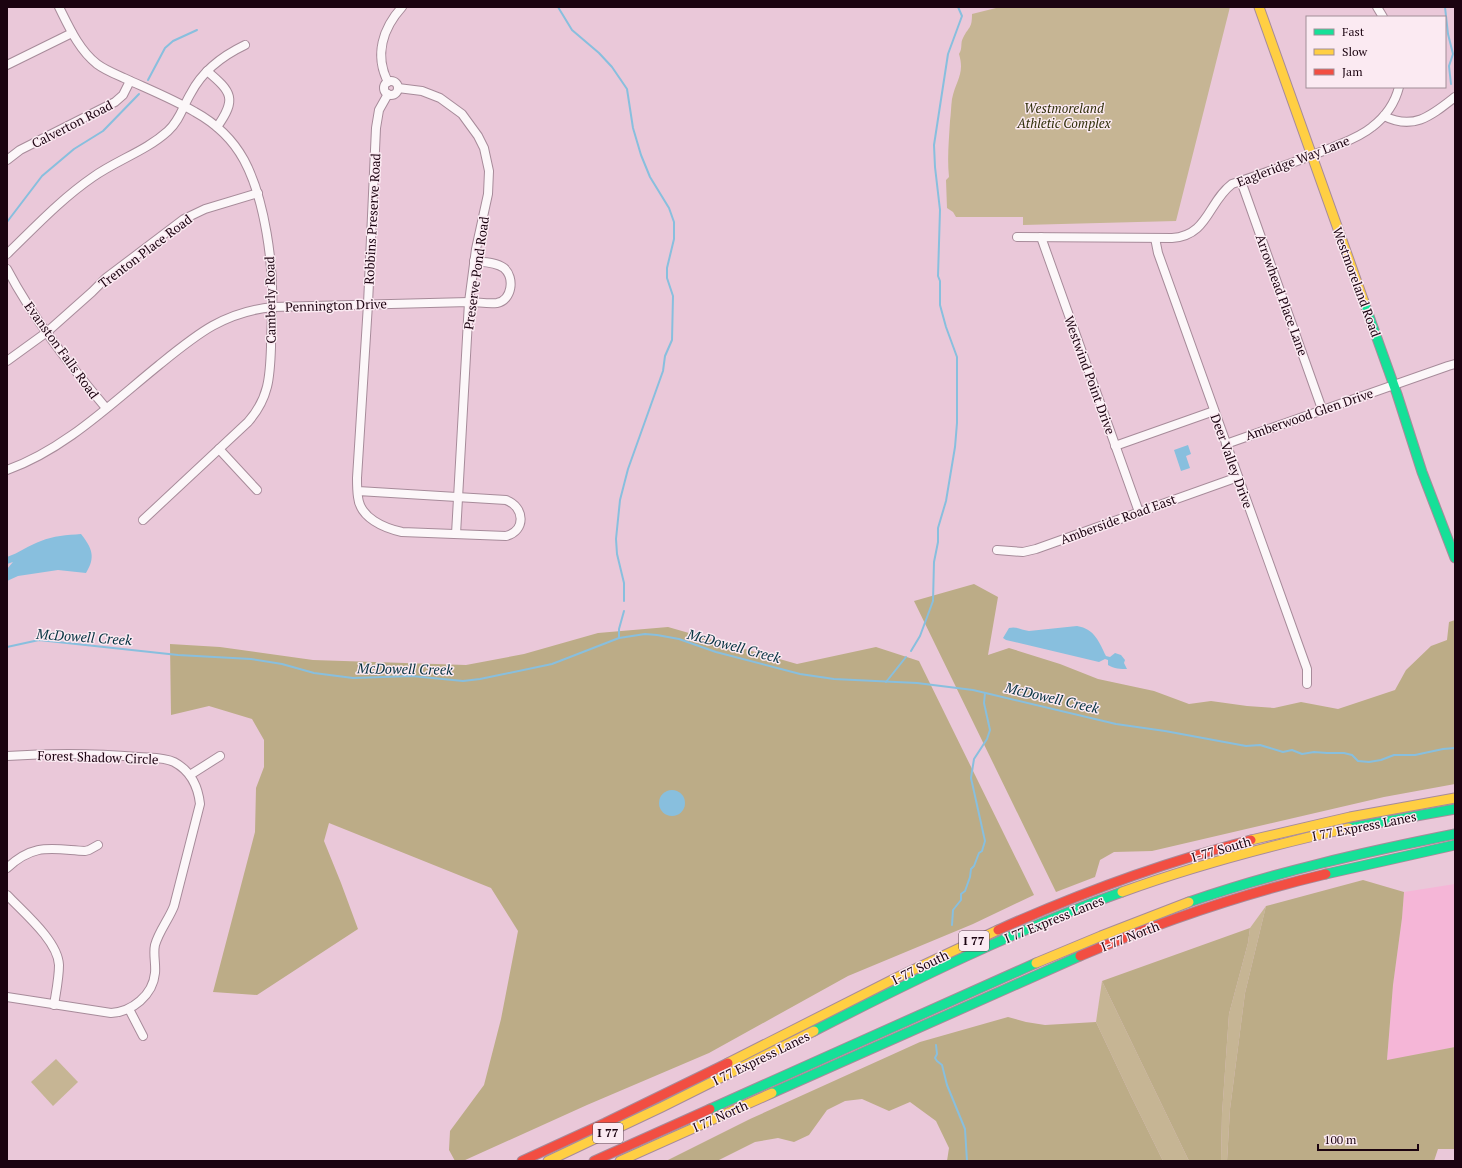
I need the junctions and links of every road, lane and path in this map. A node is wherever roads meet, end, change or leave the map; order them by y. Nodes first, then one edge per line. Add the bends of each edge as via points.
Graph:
1 (59, 7) edge
2 (402, 7) edge
3 (1258, 7) edge
4 (1377, 7) edge
5 (1382, 16) edge
6 (72, 33) junction
7 (245, 45) dead end
8 (7, 65) edge
9 (207, 71) junction
10 (130, 81) junction
11 (388, 82) junction
12 (398, 88) junction
13 (1399, 88) edge
14 (388, 94) junction
15 (1455, 97) edge
16 (184, 106) junction
17 (1384, 116) junction
18 (217, 127) junction
19 (1311, 156) junction
20 (7, 160) edge
21 (1241, 181) junction
22 (258, 193) junction
23 (1017, 237) dead end
24 (1041, 237) junction
25 (1155, 238) junction
26 (7, 254) edge
27 (474, 261) junction
28 (7, 269) edge
29 (469, 302) junction
30 (368, 304) junction
31 (273, 307) junction
32 (47, 332) junction
33 (7, 361) edge
34 (1455, 364) edge
35 (1393, 385) junction
36 (106, 408) junction
37 (1322, 409) junction
38 (1214, 411) junction
39 (1226, 444) junction
40 (1115, 446) junction
41 (219, 449) junction
42 (7, 470) edge
43 (1238, 477) junction
44 (257, 490) dead end
45 (358, 491) junction
46 (458, 497) junction
47 (1139, 512) junction
48 (144, 520) dead end
49 (456, 534) junction
50 (997, 550) dead end
51 (1454, 556) edge
52 (1307, 684) dead end
53 (7, 756) edge
54 (220, 756) dead end
55 (190, 775) junction
56 (1455, 798) edge
57 (1455, 809) edge
58 (1455, 834) edge
59 (1455, 845) edge
60 (98, 846) dead end
61 (7, 868) edge
62 (7, 895) edge
63 (7, 997) edge
64 (54, 1005) junction
65 (128, 1009) junction
66 (881, 1032) junction
67 (143, 1036) dead end
68 (819, 1072) junction
69 (522, 1161) edge
70 (548, 1161) edge
71 (594, 1161) edge
72 (620, 1161) edge

1 - 6 street, Camberly Road
2 - 11 street via 388,25 381,48 382,64
3 - 19 main road, Westmoreland Road
4 - 5 street
6 - 8 street
6 - 10 street, Camberly Road via 98,65
7 - 9 street via 226,55
9 - 16 street via 196,84
9 - 18 street via 225,89 230,98 227,113
10 - 16 street, Camberly Road
10 - 20 street, Calverton Road via 123,95 115,102 20,150
11 - 12 street via 395,82
11 - 14 street via 384,88
12 - 14 street via 395,94
12 - 27 street, Preserve Pond Road via 422,91 451,105 462,114 484,148 489,181
13 - 17 street, Eagleridge Way Lane
14 - 30 street, Robbins Preserve Road via 379,110 376,123
15 - 17 street via 1429,116 1418,120 1395,121
16 - 18 street, Camberly Road
16 - 26 street via 175,123 158,139 108,167 80,187 58,204
17 - 19 street, Eagleridge Way Lane via 1362,134
18 - 22 street, Camberly Road via 243,159
19 - 21 street, Eagleridge Way Lane
19 - 35 main road, Westmoreland Road
21 - 25 street, Eagleridge Way Lane via 1227,188 1201,225 1192,233 1179,238
21 - 37 street, Arrowhead Place Lane
22 - 31 street, Camberly Road via 268,246
22 - 32 street, Trenton Place Road via 205,209 184,219 106,278
23 - 24 street, Eagleridge Way Lane
24 - 25 street, Eagleridge Way Lane
24 - 40 street, Westwind Point Drive
25 - 38 street, Deer Valley Drive via 1158,253
27 - 29 street, Preserve Pond Road
27 - 29 street, Pennington Drive via 497,264 505,269 510,278 511,288 506,298 498,303
28 - 32 street, Evanston Falls Road
29 - 30 street, Pennington Drive
29 - 46 street, Preserve Pond Road
30 - 31 street, Pennington Drive
30 - 45 street, Robbins Preserve Road
31 - 36 street, Pennington Drive via 243,312 219,321 174,353
31 - 41 street, Camberly Road via 270,371 266,394 254,416
32 - 33 street, Trenton Place Road
32 - 36 street, Evanston Falls Road
34 - 35 street, Amberwood Glen Drive
35 - 37 street, Amberwood Glen Drive
35 - 51 main road, Westmoreland Road via 1424,479
36 - 42 street, Pennington Drive via 52,448
37 - 39 street, Amberwood Glen Drive
38 - 39 street, Deer Valley Drive
38 - 40 street
39 - 43 street, Deer Valley Drive
40 - 47 street, Westwind Point Drive
41 - 44 street
41 - 48 street, Camberly Road
43 - 47 street, Amberside Road East
43 - 52 street, Deer Valley Drive via 1307,669
45 - 46 street, Robbins Preserve Road
45 - 49 street, Robbins Preserve Road via 358,498 364,511 376,523 388,529
46 - 49 street, Preserve Pond Road
46 - 49 street, Robbins Preserve Road via 512,502 518,507 521,519 516,531 511,535
47 - 50 street, Amberside Road East via 1036,549 1023,552
53 - 55 street, Forest Shadow Circle via 66,753 165,759 180,765
54 - 55 street
55 - 65 street, Forest Shadow Circle via 194,780 200,804 174,906 155,945 155,975 148,992
56 - 69 main road, I-77 South / I 77 via 1363,814 1264,837 1180,861 1080,896 946,954 662,1095
57 - 70 main road, I 77 Express Lanes / I 77 via 1365,824 1266,847 1190,869 1084,906 951,964
58 - 66 main road, I 77 Express Lanes / I 77 via 1327,862 1201,898 1098,936
59 - 68 main road, I-77 North / I 77 via 1316,876 1177,918 1069,960
60 - 61 street via 85,851 37,850 20,857
62 - 64 street via 46,936 55,950 59,964
63 - 64 street, Forest Shadow Circle
64 - 65 street, Forest Shadow Circle via 111,1013
65 - 67 street
66 - 68 main road
66 - 71 main road, I 77 Express Lanes / I 77
68 - 72 main road, I 77 North / I 77

